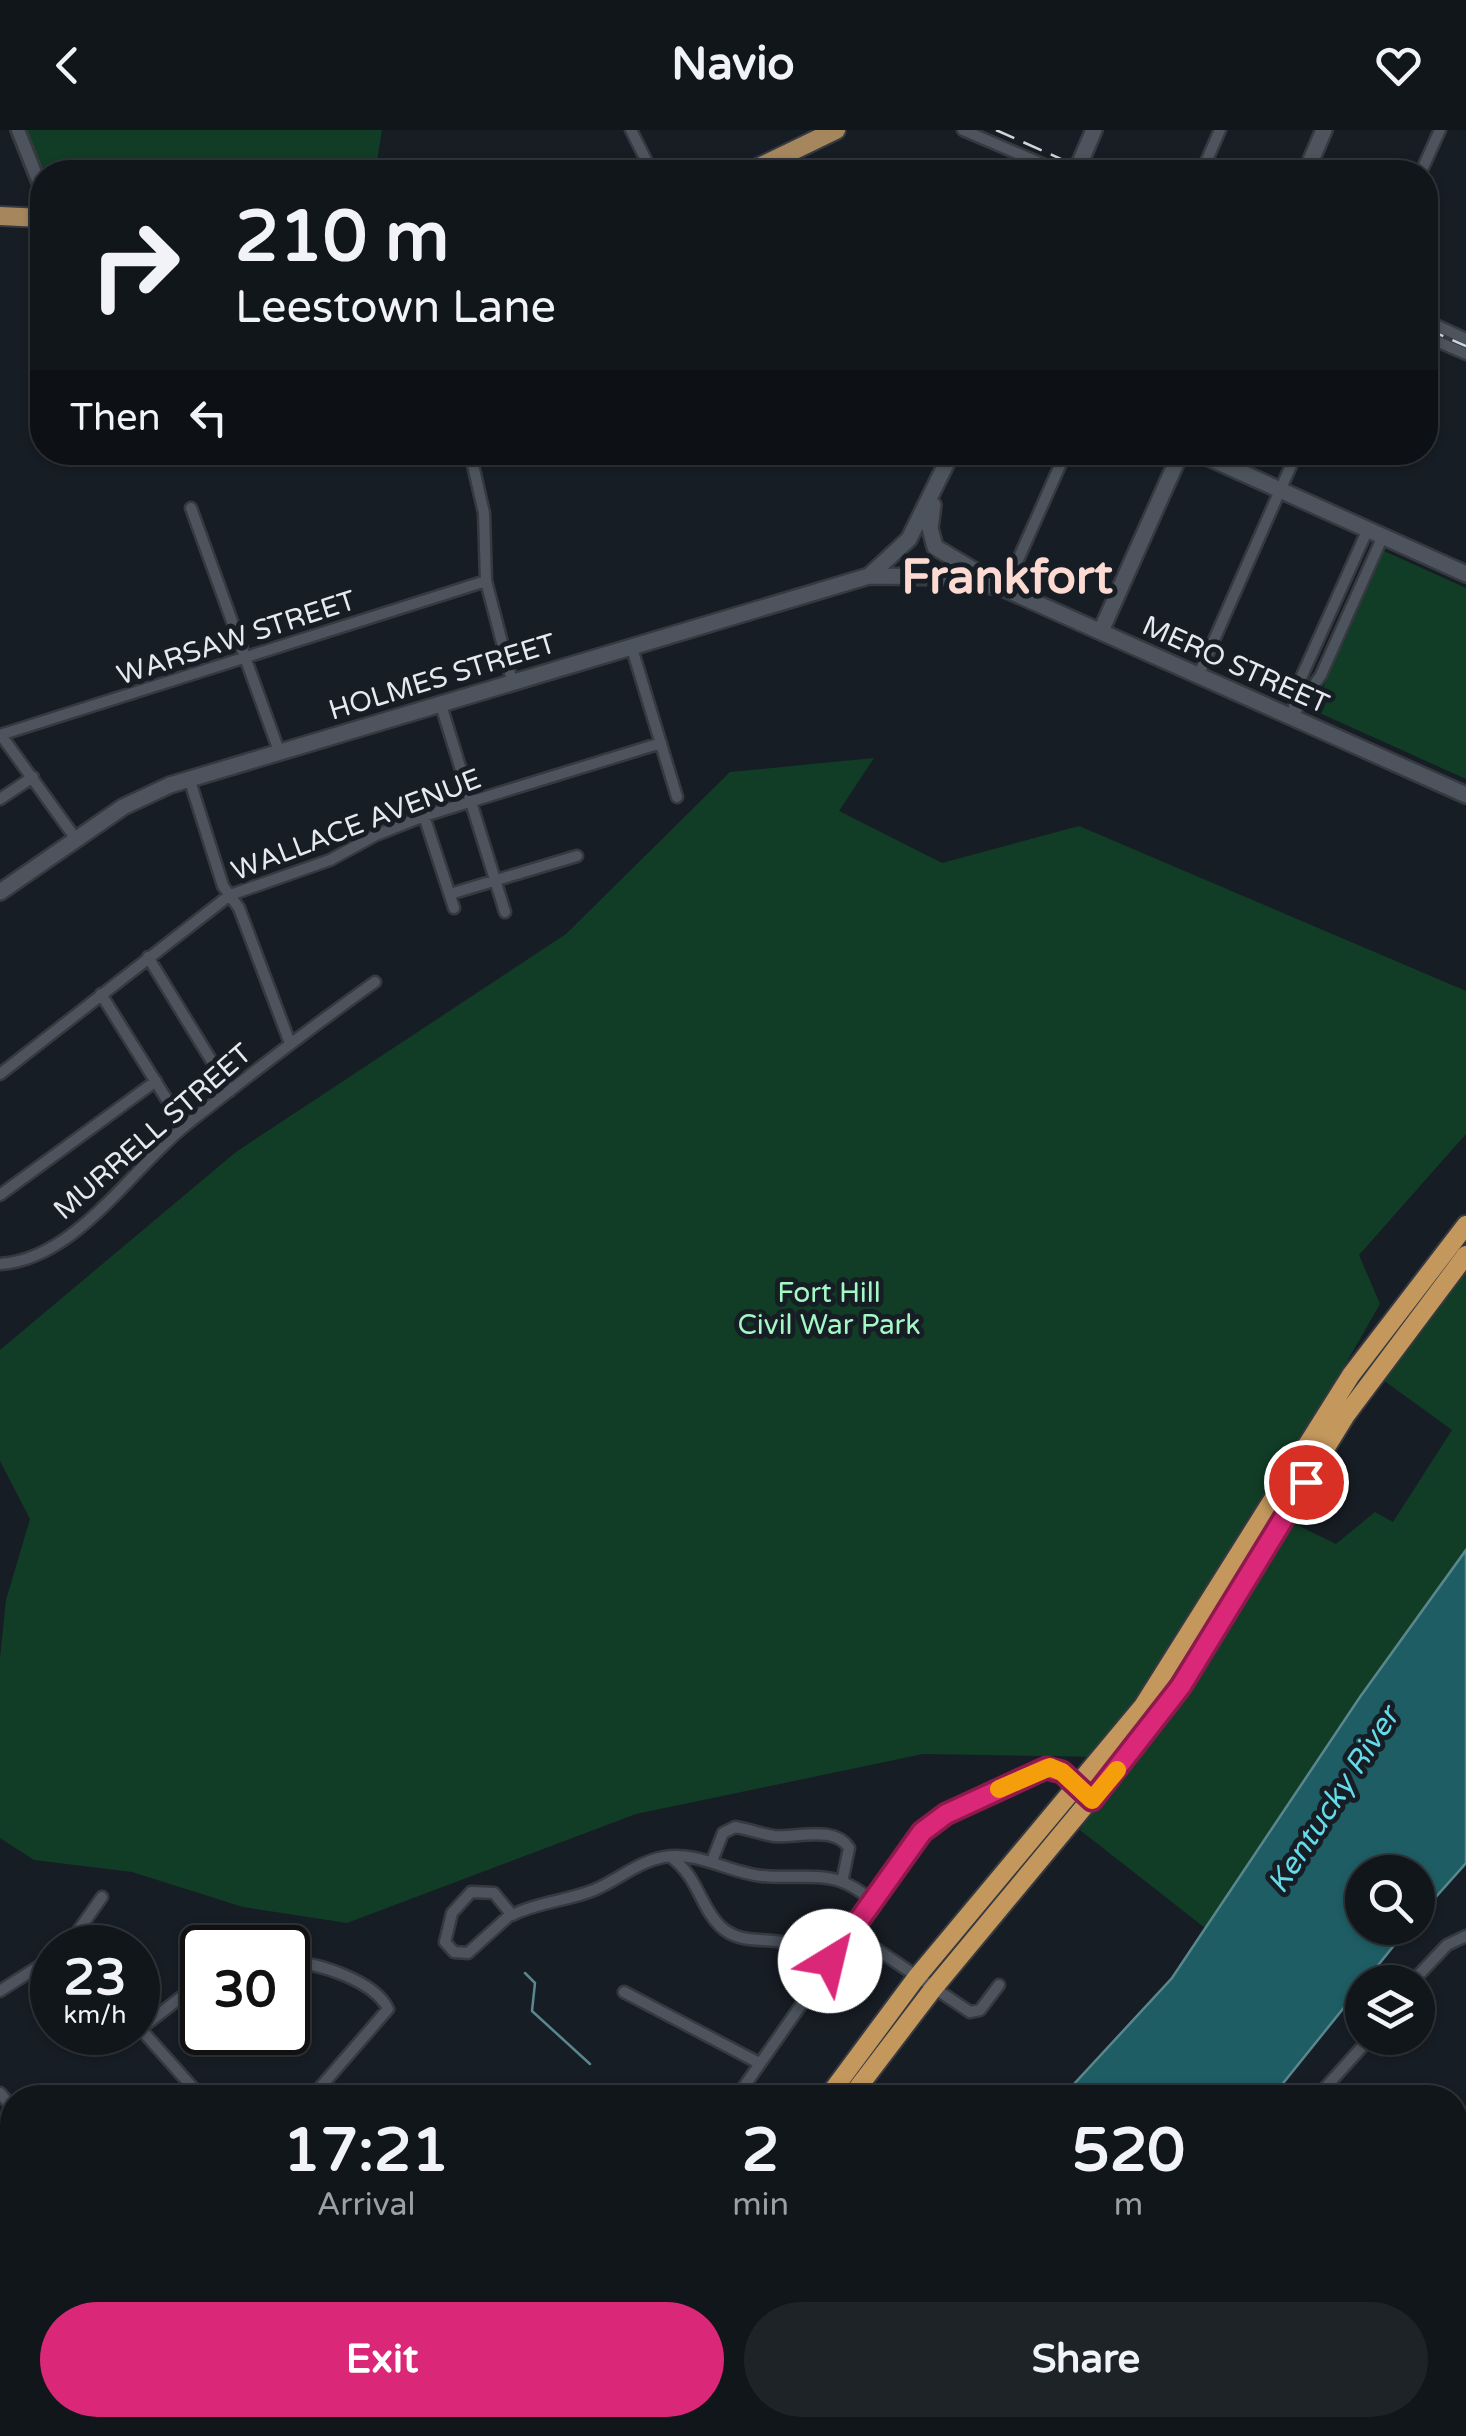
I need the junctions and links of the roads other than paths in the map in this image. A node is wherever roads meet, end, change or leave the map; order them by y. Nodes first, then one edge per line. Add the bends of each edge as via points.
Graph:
1 (18, 130) edge
2 (631, 130) edge
3 (836, 130) edge
4 (963, 130) edge
5 (1094, 130) edge
6 (1220, 130) edge
7 (1324, 130) edge
8 (1440, 130) edge
9 (30, 160) edge
10 (646, 160) edge
11 (774, 160) edge
12 (1033, 160) edge
13 (1081, 160) edge
14 (1208, 160) edge
15 (1311, 160) edge
16 (1426, 160) edge
17 (0, 216) edge
18 (30, 217) edge
19 (1466, 323) edge
20 (1438, 326) edge
21 (1463, 338) edge
22 (1438, 342) edge
23 (1466, 354) edge
24 (473, 465) edge
25 (946, 465) edge
26 (1060, 465) edge
27 (1176, 465) edge
28 (1225, 465) edge
29 (1291, 465) edge
30 (936, 489) junction
31 (1280, 490) junction
32 (192, 508) dead end
33 (1376, 533) junction
34 (924, 574) joint
35 (1466, 574) edge
36 (869, 576) junction
37 (486, 580) junction
38 (1005, 589) junction
39 (1101, 631) junction
40 (631, 645) junction
41 (246, 656) junction
42 (1199, 674) junction
43 (512, 681) junction
44 (440, 702) junction
45 (1292, 716) junction
46 (0, 735) edge
47 (661, 742) junction
48 (278, 751) junction
49 (33, 777) junction
50 (190, 778) junction
51 (1466, 795) edge
52 (677, 797) dead end
53 (0, 798) edge
54 (471, 802) junction
55 (424, 816) junction
56 (76, 839) junction
57 (577, 856) dead end
58 (495, 880) junction
59 (0, 892) edge
60 (450, 894) junction
61 (230, 895) junction
62 (454, 908) dead end
63 (505, 912) dead end
64 (148, 957) junction
65 (375, 982) dead end
66 (101, 994) junction
67 (290, 1043) junction
68 (0, 1074) edge
69 (156, 1081) junction
70 (230, 1091) junction
71 (184, 1126) junction
72 (0, 1195) edge
73 (1466, 1225) edge
74 (1466, 1255) edge
75 (0, 1264) edge
76 (1085, 1793) junction
77 (669, 1856) junction
78 (695, 1859) junction
79 (712, 1861) junction
80 (686, 1870) junction
81 (842, 1882) junction
82 (102, 1898) dead end
83 (873, 1901) junction
84 (512, 1914) junction
85 (83, 1925) edge
86 (851, 1932) junction
87 (1466, 1936) edge
88 (830, 1961) junction
89 (1428, 1965) edge
90 (310, 1966) edge
91 (30, 1972) edge
92 (924, 1983) junction
93 (999, 1985) dead end
94 (0, 1991) edge
95 (624, 1992) dead end
96 (160, 2051) edge
97 (1355, 2055) edge
98 (759, 2062) junction
99 (190, 2085) edge
100 (321, 2085) edge
101 (744, 2085) edge
102 (838, 2085) edge
103 (858, 2085) edge
104 (1328, 2085) edge

1 - 9 street
2 - 10 street
3 - 11 main road
4 - 12 street
5 - 13 main road
6 - 14 street
7 - 15 main road
8 - 16 street
17 - 18 main road
19 - 21 street
20 - 21 street
22 - 23 street
24 - 37 street via 484,513
25 - 30 main road
26 - 38 street
27 - 39 main road
28 - 31 main road
29 - 31 street
30 - 36 main road via 909,539
30 - 38 main road via 930,528 935,547
31 - 33 main road
31 - 42 street
32 - 41 street
33 - 35 main road
33 - 45 street via 1316,684
34 - 36 main road, HOLMES STREET
34 - 38 main road, MERO STREET
36 - 40 main road, HOLMES STREET
37 - 41 street, WARSAW STREET
37 - 43 street
38 - 39 main road, MERO STREET
39 - 42 main road, MERO STREET
40 - 43 main road, HOLMES STREET
40 - 47 street
41 - 46 street, WARSAW STREET
41 - 48 street
42 - 45 main road, MERO STREET
43 - 44 main road, HOLMES STREET
44 - 48 main road, HOLMES STREET
44 - 54 street
45 - 51 main road, MERO STREET
46 - 49 street
47 - 52 street
47 - 54 street, WALLACE AVENUE
48 - 50 main road, HOLMES STREET
49 - 53 street
49 - 56 street
50 - 56 main road, HOLMES STREET via 138,799
50 - 61 street
54 - 55 street, WALLACE AVENUE
54 - 58 street
55 - 60 street
55 - 61 street, WALLACE AVENUE via 330,860
56 - 59 main road, HOLMES STREET
57 - 58 street
58 - 60 street
58 - 63 street
60 - 62 street
61 - 64 street, WALLACE AVENUE
61 - 67 street
64 - 66 street, WALLACE AVENUE
64 - 70 street
65 - 67 street, MURRELL STREET
66 - 68 street, WALLACE AVENUE
66 - 69 street
67 - 70 street, MURRELL STREET
69 - 71 street
69 - 72 street
70 - 71 street, MURRELL STREET
71 - 75 street, MURRELL STREET via 88,1220 30,1260
73 - 76 highway via 1351,1375 1175,1661
74 - 76 highway via 1346,1416 1181,1686
76 - 83 street via 1062,1772 1042,1768 946,1814 922,1832
76 - 92 highway
77 - 78 street
77 - 80 street
77 - 84 street via 590,1891
78 - 79 street
78 - 80 street
79 - 81 street via 758,1876
79 - 81 street via 723,1834 735,1827 775,1836 830,1836 849,1848
80 - 88 street via 725,1931 788,1943
81 - 83 street
82 - 85 street
83 - 86 street
84 - 84 street via 471,1952 454,1952 444,1938 449,1919 475,1890 490,1892
86 - 88 street
86 - 92 street
87 - 89 street
88 - 98 street
90 - 100 street via 356,1982 388,2008
91 - 94 street
92 - 93 street via 974,2013
92 - 102 highway
92 - 103 highway
95 - 98 street
96 - 99 street
97 - 104 street
98 - 101 street

